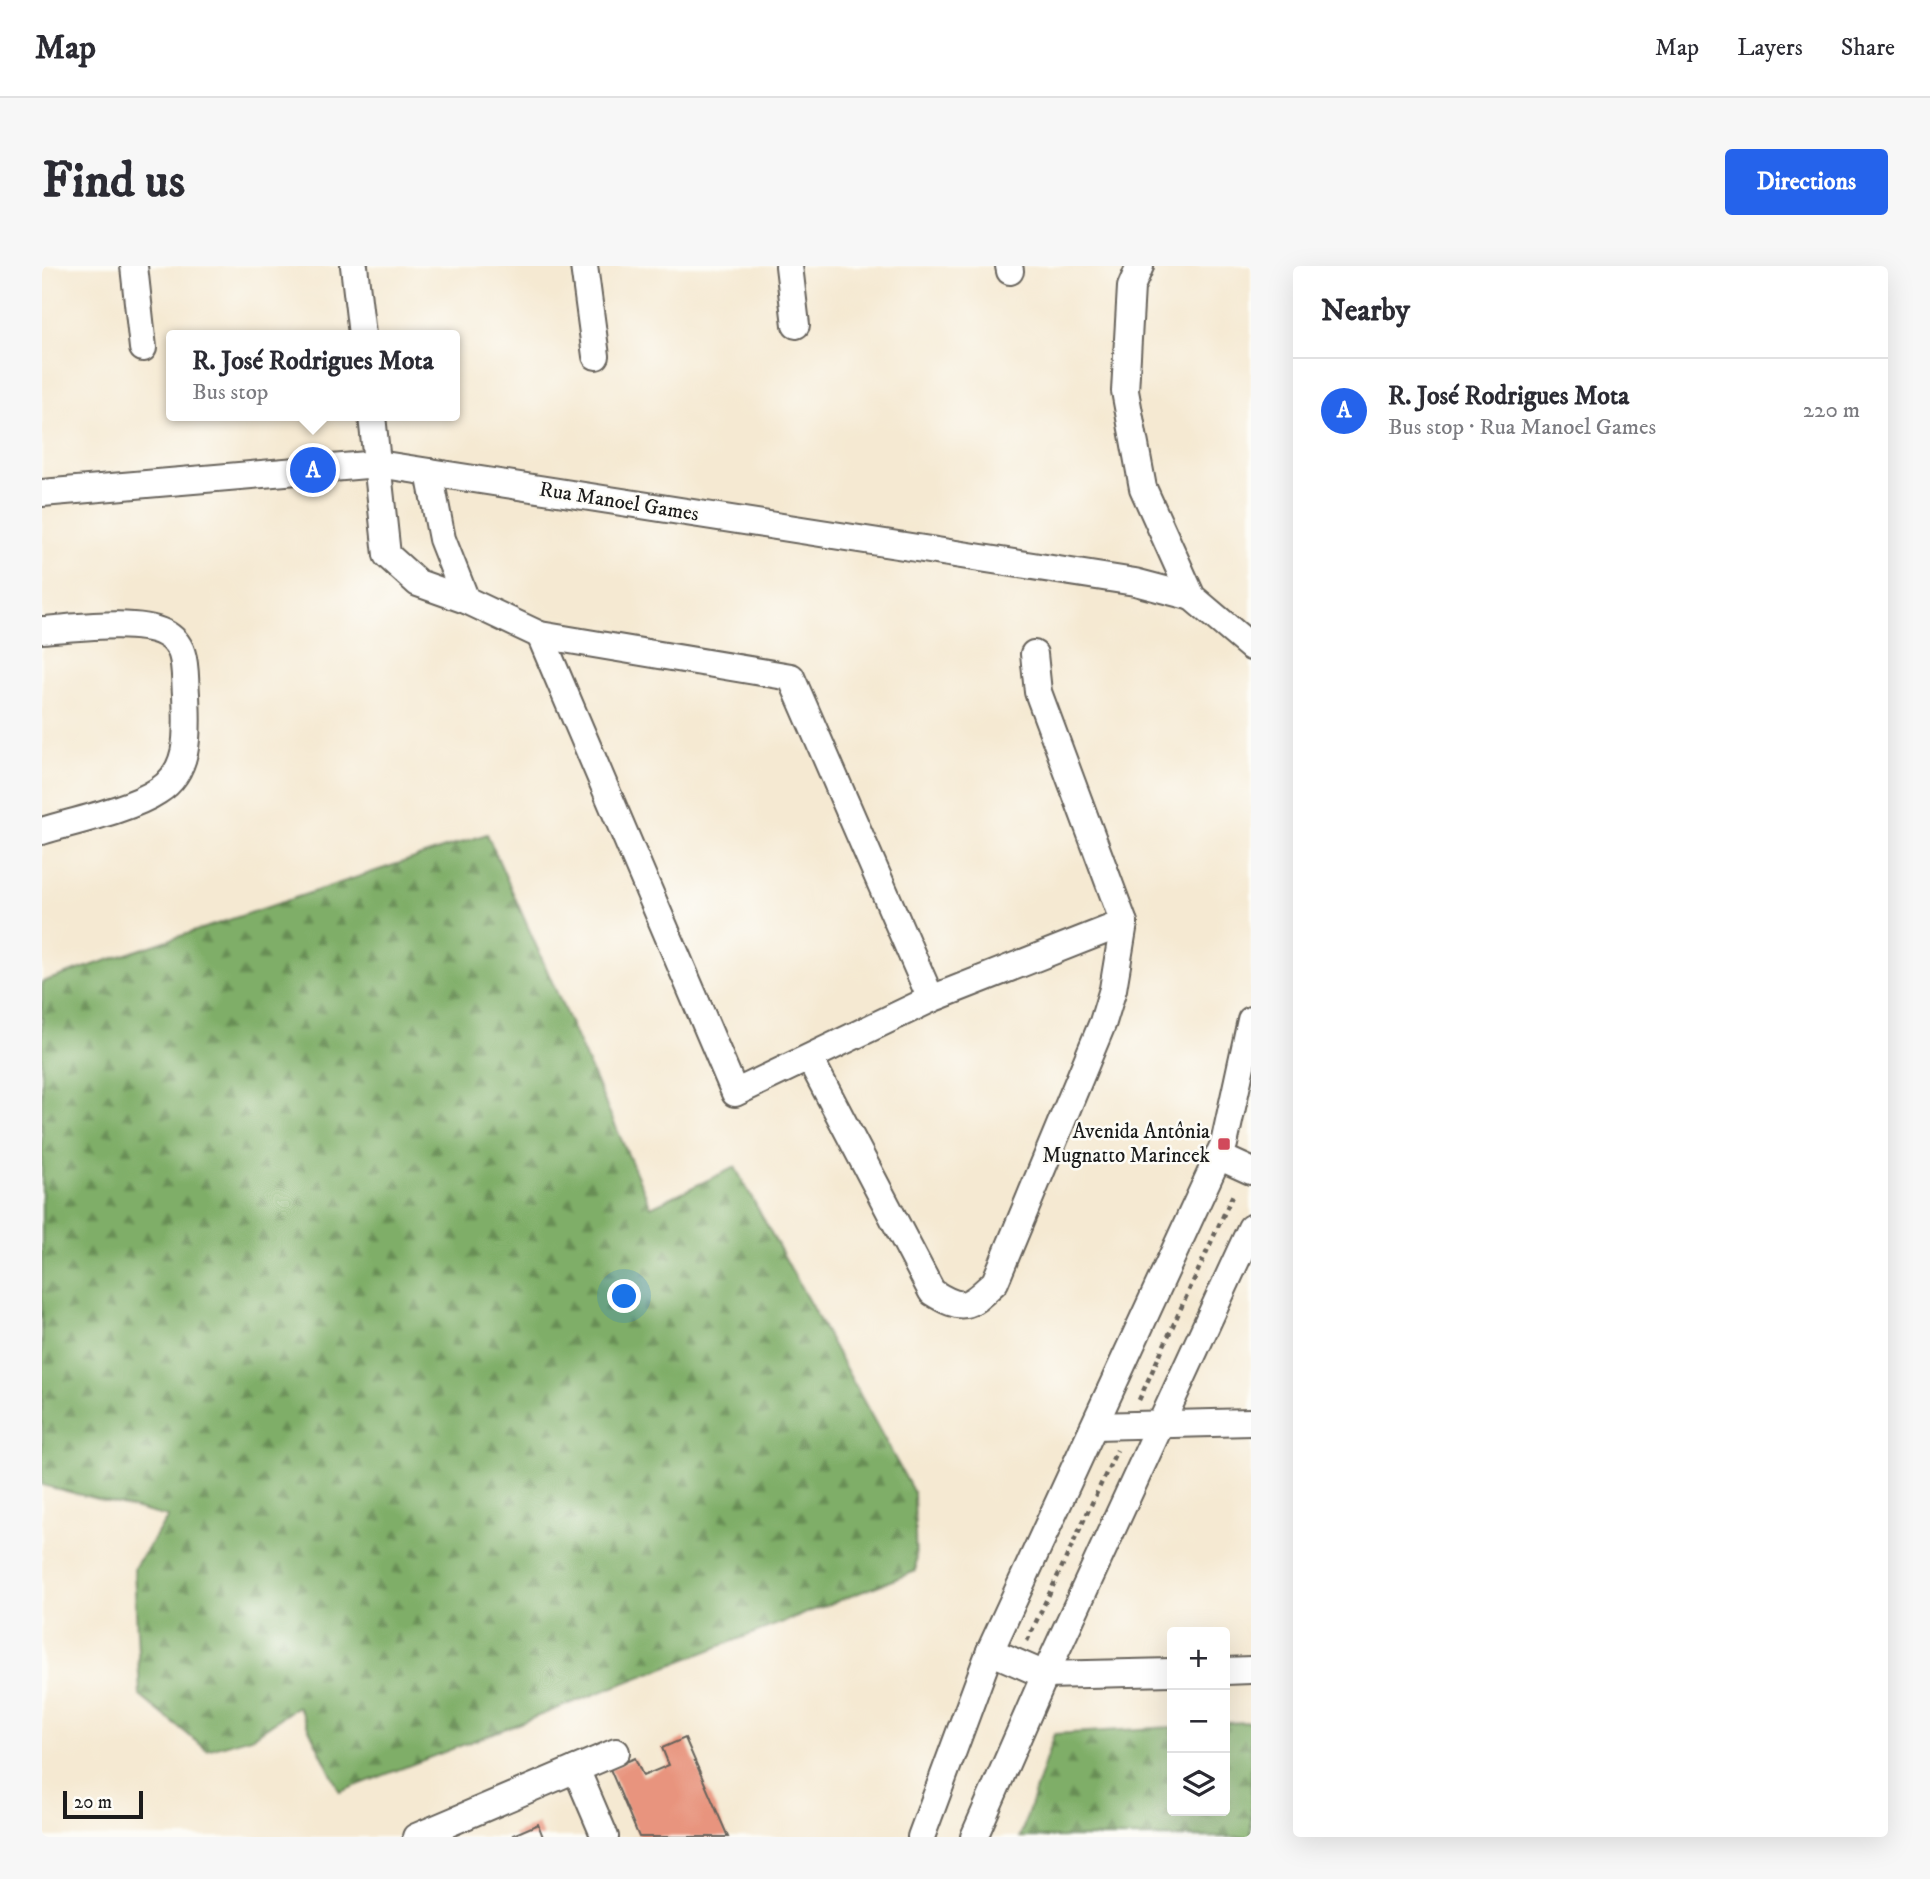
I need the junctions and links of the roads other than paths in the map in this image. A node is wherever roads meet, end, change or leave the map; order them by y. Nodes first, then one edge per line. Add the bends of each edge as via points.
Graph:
1 (134, 266) edge
2 (354, 266) edge
3 (584, 266) edge
4 (789, 266) edge
5 (1140, 266) edge
6 (796, 325) dead end
7 (361, 330) edge
8 (143, 348) dead end
9 (596, 355) dead end
10 (373, 421) edge
11 (378, 464) junction
12 (429, 472) junction
13 (42, 493) edge
14 (1192, 597) junction
15 (466, 600) junction
16 (42, 630) edge
17 (540, 635) junction
18 (1251, 646) edge
19 (1034, 654) dead end
20 (42, 831) edge
21 (1124, 923) junction
22 (931, 999) junction
23 (1251, 1020) edge
24 (810, 1059) junction
25 (1218, 1156) junction
26 (1251, 1171) edge
27 (1251, 1228) edge
28 (1251, 1423) edge
29 (1095, 1426) junction
30 (1161, 1426) junction
31 (990, 1651) junction
32 (1251, 1670) edge
33 (1230, 1671) edge
34 (1167, 1672) edge
35 (1045, 1675) junction
36 (616, 1752) dead end
37 (576, 1769) junction
38 (416, 1837) edge
39 (605, 1837) edge
40 (921, 1837) edge
41 (974, 1837) edge

1 - 8 street
2 - 7 street
3 - 9 street
4 - 6 street
5 - 14 street via 1130,287 1125,391 1143,488
10 - 11 street
11 - 12 street, Rua Manoel Games
11 - 13 street, Rua Manoel Games
11 - 15 street via 387,555 418,583
12 - 14 street, Rua Manoel Games via 1135,582
12 - 15 street via 442,539
14 - 18 street
15 - 17 street
16 - 20 street via 141,625 176,641 183,654 188,738 173,778 159,791
17 - 22 street via 791,677
17 - 24 street via 735,1093
19 - 21 street via 1038,692
21 - 22 street
21 - 24 street via 1103,1022 995,1282 973,1303 951,1304 932,1292
22 - 24 street
23 - 25 street
25 - 26 street
25 - 29 street
27 - 30 street
28 - 30 street
29 - 30 street
29 - 31 street
30 - 35 street
31 - 35 street
31 - 40 street
32 - 33 street
34 - 35 street
35 - 41 street
36 - 37 street
37 - 38 street
37 - 39 street

